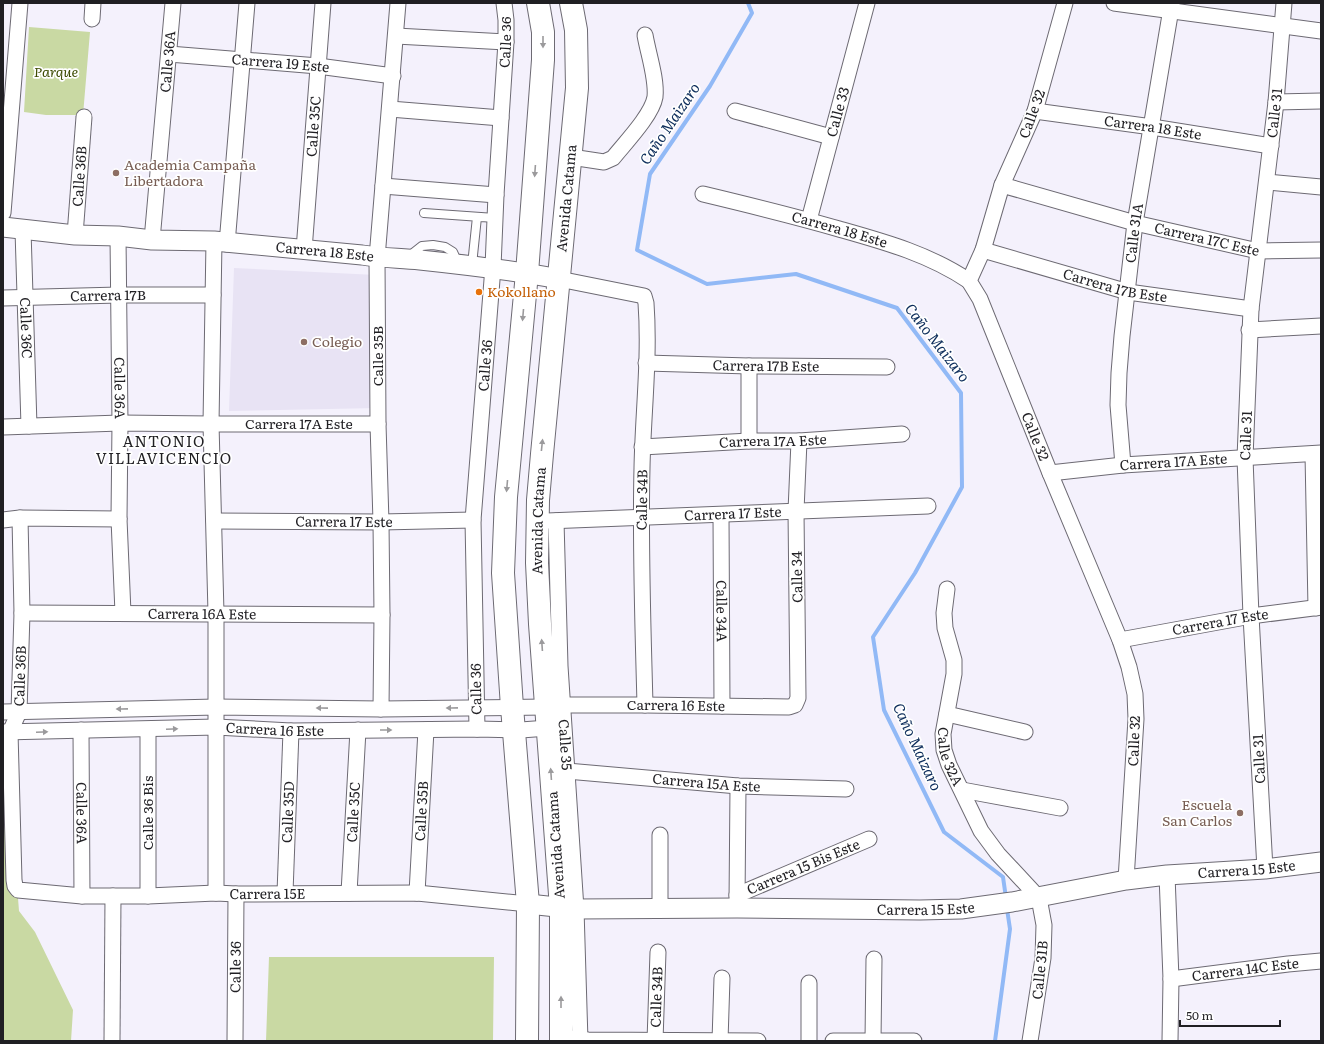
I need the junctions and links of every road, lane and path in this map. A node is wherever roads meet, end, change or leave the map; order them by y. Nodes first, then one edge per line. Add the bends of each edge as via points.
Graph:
1 (20, 3) edge
2 (93, 3) edge
3 (173, 3) edge
4 (247, 3) edge
5 (322, 3) edge
6 (398, 3) edge
7 (504, 3) edge
8 (538, 3) edge
9 (571, 3) edge
10 (867, 3) edge
11 (1065, 3) edge
12 (1114, 3) edge
13 (1284, 3) edge
14 (1172, 6) edge
15 (92, 19) dead end
16 (1283, 26) junction
17 (1321, 31) edge
18 (396, 36) junction
19 (644, 36) dead end
20 (10, 40) edge
21 (506, 42) junction
22 (169, 54) junction
23 (242, 60) junction
24 (318, 66) junction
25 (393, 76) junction
26 (1321, 101) edge
27 (1276, 102) junction
28 (390, 109) junction
29 (735, 111) dead end
30 (1035, 111) junction
31 (84, 117) dead end
32 (501, 118) junction
33 (1152, 127) junction
34 (831, 137) junction
35 (1271, 146) junction
36 (571, 157) junction
37 (1267, 182) junction
38 (1002, 185) junction
39 (383, 186) junction
40 (1321, 186) edge
41 (704, 194) dead end
42 (496, 195) junction
43 (3, 213) edge
44 (424, 213) dead end
45 (477, 217) junction
46 (495, 218) junction
47 (809, 220) junction
48 (1135, 223) junction
49 (3, 227) edge
50 (23, 230) junction
51 (75, 235) junction
52 (118, 236) junction
53 (152, 240) junction
54 (220, 242) junction
55 (304, 250) junction
56 (983, 250) junction
57 (1321, 250) edge
58 (1258, 251) junction
59 (377, 258) junction
60 (465, 265) junction
61 (493, 267) junction
62 (527, 273) junction
63 (559, 279) junction
64 (969, 281) junction
65 (1128, 292) junction
66 (119, 295) junction
67 (213, 295) junction
68 (644, 296) joint
69 (26, 297) junction
70 (3, 298) edge
71 (1251, 309) junction
72 (1321, 326) edge
73 (1249, 330) junction
74 (646, 363) junction
75 (749, 366) junction
76 (886, 367) dead end
77 (120, 423) junction
78 (211, 424) junction
79 (378, 424) junction
80 (3, 426) edge
81 (29, 426) junction
82 (902, 434) dead end
83 (749, 441) junction
84 (799, 441) junction
85 (642, 447) junction
86 (1317, 453) edge
87 (1245, 458) junction
88 (1123, 465) junction
89 (1050, 473) junction
90 (928, 506) dead end
91 (796, 512) junction
92 (721, 515) junction
93 (20, 518) junction
94 (641, 518) junction
95 (119, 519) junction
96 (3, 520) edge
97 (473, 520) junction
98 (214, 521) junction
99 (547, 521) junction
100 (381, 522) junction
101 (947, 589) dead end
102 (1318, 608) edge
103 (22, 613) junction
104 (123, 613) junction
105 (216, 613) junction
106 (382, 615) junction
107 (1251, 616) junction
108 (1120, 640) junction
109 (645, 705) junction
110 (216, 706) junction
111 (722, 706) junction
112 (476, 707) junction
113 (512, 707) junction
114 (789, 707) joint
115 (381, 709) junction
116 (3, 712) edge
117 (19, 712) junction
118 (552, 714) junction
119 (947, 714) junction
120 (216, 727) junction
121 (477, 729) junction
122 (81, 730) junction
123 (148, 730) junction
124 (358, 730) junction
125 (426, 730) junction
126 (513, 730) junction
127 (291, 731) junction
128 (7, 732) edge
129 (1025, 732) dead end
130 (567, 771) junction
131 (738, 786) junction
132 (846, 789) dead end
133 (962, 790) junction
134 (1060, 808) dead end
135 (660, 835) dead end
136 (869, 839) dead end
137 (1321, 862) edge
138 (1265, 869) junction
139 (1167, 875) junction
140 (14, 880) joint
141 (1126, 880) junction
142 (216, 893) junction
143 (285, 893) junction
144 (349, 893) junction
145 (416, 893) junction
146 (236, 894) junction
147 (82, 896) junction
148 (113, 896) junction
149 (148, 896) junction
150 (1039, 898) junction
151 (737, 901) junction
152 (528, 904) junction
153 (660, 907) junction
154 (568, 908) junction
155 (658, 952) dead end
156 (874, 959) dead end
157 (1321, 961) edge
158 (722, 978) dead end
159 (1171, 979) junction
160 (809, 983) dead end
161 (570, 1040) edge
162 (655, 1040) edge
163 (914, 1040) edge
164 (112, 1041) edge
165 (235, 1041) edge
166 (527, 1041) edge
167 (720, 1041) edge
168 (758, 1041) edge
169 (809, 1041) edge
170 (833, 1041) edge
171 (873, 1041) edge
172 (1030, 1041) edge
173 (1170, 1041) edge

1 - 20 street
2 - 15 street
3 - 22 street, Calle 36A
4 - 23 street
5 - 24 street, Calle 35C
6 - 18 street, Calle 35B
7 - 21 street, Calle 36
8 -> 62 main road via 543,32 543,60
9 - 36 main road, Avenida Catama via 576,30 577,88
10 - 34 street, Calle 33
11 - 30 street, Calle 32
12 - 14 street
13 - 16 street, Calle 31
14 - 16 street
14 - 33 street, Calle 31A
16 - 17 street
16 - 27 street, Calle 31
18 - 21 street
18 - 25 street, Calle 35B
19 - 36 street via 654,81 655,96 650,110 613,158 604,162
20 - 43 street
21 - 32 street, Calle 36
22 - 23 street, Carrera 19 Este
22 - 53 street, Calle 36A
23 - 24 street, Carrera 19 Este
23 - 54 street
24 - 25 street, Carrera 19 Este
24 - 55 street, Calle 35C
25 - 28 street, Calle 35B
26 - 27 street
27 - 35 street, Calle 31
28 - 32 street
28 - 39 street, Calle 35B
29 - 34 street
30 - 33 street, Carrera 18 Este
30 - 38 street, Calle 32
31 - 51 street, Calle 36B
32 - 42 street, Calle 36
33 - 35 street, Carrera 18 Este
33 - 48 street, Calle 31A
34 - 47 street, Calle 33
35 - 37 street, Calle 31
36 - 63 main road, Avenida Catama
37 - 40 street
37 - 58 street, Calle 31
38 - 48 street, Carrera 17C Este
38 - 56 street, Calle 32
39 - 42 street
39 - 59 street, Calle 35B
41 - 47 street, Carrera 18 Este
42 - 46 street, Calle 36
44 - 45 lane
45 - 46 lane
45 - 60 lane
46 - 61 street, Calle 36
47 - 64 street, Carrera 18 Este via 893,244 950,268
48 - 58 street, Carrera 17C Este
48 - 65 street, Calle 31A
49 - 50 street, Carrera 18 Este
50 - 51 street, Carrera 18 Este
50 - 69 street, Calle 36C
51 - 52 street, Carrera 18 Este
52 - 53 street, Carrera 18 Este
52 - 66 street, Calle 36A
53 - 54 street, Carrera 18 Este
54 - 55 street, Carrera 18 Este
54 - 67 street
55 - 59 street, Carrera 18 Este
56 - 64 street, Calle 32
56 - 65 street, Carrera 17B Este
57 - 58 street, Carrera 17C Este
58 - 71 street, Calle 31
59 - 60 street, Carrera 18 Este
59 - 79 street, Calle 35B
60 - 61 street, Carrera 18 Este
61 - 62 street, Carrera 18 Este
61 - 97 street, Calle 36
62 - 63 street, Carrera 18 Este
62 -> 113 main road via 506,497 503,573
63 - 68 street, Carrera 18 Este
99 -> 63 main road, Avenida Catama via 538,500
64 - 89 street, Calle 32 via 980,299
65 - 71 street, Carrera 17B Este
65 - 88 street, Calle 31A via 1118,405
66 - 67 street, Carrera 17B
66 - 69 street, Carrera 17B
66 - 77 street, Calle 36A
67 - 78 street
68 - 74 street, Calle 34B via 647,310
69 - 70 street, Carrera 17B
69 - 81 street, Calle 36C
71 - 73 street, Calle 31
72 - 73 street
73 - 87 street, Calle 31
74 - 75 street, Carrera 17B Este
74 - 85 street, Calle 34B
75 - 76 street, Carrera 17B Este
75 - 83 street
77 - 78 street, Carrera 17A Este
77 - 81 street, Carrera 17A Este
77 - 95 street, Calle 36A
78 - 79 street, Carrera 17A Este
78 - 98 street
79 - 100 street, Calle 35B
80 - 81 street, Carrera 17A Este
82 - 84 street, Carrera 17A Este
83 - 84 street, Carrera 17A Este
83 - 85 street, Carrera 17A Este
84 - 91 street, Calle 34
85 - 94 street, Calle 34B
86 - 87 street, Carrera 17A Este
86 - 102 street
87 - 88 street, Carrera 17A Este
87 - 107 street, Calle 31
88 - 89 street, Carrera 17A Este
89 - 108 street, Calle 32
90 - 91 street, Carrera 17 Este
91 - 92 street, Carrera 17 Este
91 - 114 street, Calle 34 via 798,698 795,705
92 - 94 street, Carrera 17 Este
92 - 111 street, Calle 34A
93 - 95 street
93 - 96 street
93 - 103 street, Calle 36B
94 - 99 street, Carrera 17 Este
94 - 109 street, Calle 34B
95 - 104 street, Calle 36A
97 - 100 street, Carrera 17 Este
97 - 112 street, Calle 36
98 - 100 street, Carrera 17 Este
98 - 105 street
99 - 118 main road, Avenida Catama via 537,563
100 - 106 street, Calle 35B
101 - 119 street, Calle 32A via 945,628 954,660 954,674
102 - 107 street, Carrera 17 Este
103 - 104 street, Carrera 16A Este
103 - 117 street, Calle 36B
104 - 105 street, Carrera 16A Este
105 - 106 street, Carrera 16A Este
105 - 110 street
106 - 115 street, Calle 35B
107 - 108 street, Carrera 17 Este
107 - 138 street, Calle 31
108 - 141 street, Calle 32 via 1135,694 1136,713
109 - 111 street, Carrera 16 Este
109 - 118 street, Carrera 16 Este
115 -> 110 street, Carrera 16 Este
110 -> 117 street, Carrera 16 Este
110 - 120 street
111 - 114 street, Carrera 16 Este
112 - 113 street, Carrera 16 Este
112 -> 115 street, Carrera 16 Este
112 - 121 street, Calle 36
113 - 118 street, Carrera 16 Este
113 - 126 main road
116 - 117 street, Carrera 16 Este
117 - 128 street, Calle 36B
118 - 126 street, Carrera 16 Este
118 - 130 street, Calle 35
154 -> 118 main road, Avenida Catama
119 - 129 street
119 - 133 street, Calle 32A via 943,734 944,750
123 -> 120 street, Carrera 16 Este
120 - 127 street, Carrera 16 Este
120 - 142 street
121 - 125 street, Carrera 16 Este
121 - 126 street, Carrera 16 Este
122 - 123 street, Carrera 16 Este
128 -> 122 street, Carrera 16 Este
122 - 147 street, Calle 36A
123 - 149 street, Calle 36 Bis
124 -> 125 street, Carrera 16 Este
124 - 127 street, Carrera 16 Este
124 - 144 street, Calle 35C
125 - 145 street, Calle 35B
126 - 152 main road
127 - 143 street, Calle 35D
128 - 140 street, Calle 36B
130 - 131 street, Carrera 15A Este
130 - 154 street, Calle 35
131 - 132 street, Carrera 15A Este
131 - 151 street
133 - 134 street
133 - 150 street, Calle 32A via 981,831 998,854
135 - 153 street
136 - 151 street, Carrera 15 Bis Este
137 - 138 street, Carrera 15 Este
138 - 139 street, Carrera 15 Este
139 - 141 street, Carrera 15 Este
139 - 159 street
140 - 147 street, Carrera 15E via 18,890
141 - 150 street, Carrera 15 Este
142 - 146 street, Carrera 15E
142 - 149 street, Carrera 15E
143 - 144 street, Carrera 15E
143 - 146 street, Carrera 15E
144 - 145 street, Carrera 15E
145 - 152 street, Carrera 15E
146 - 165 street, Calle 36
147 - 148 street, Carrera 15E
148 - 149 street, Carrera 15E
148 - 164 street
150 - 151 street, Carrera 15 Este via 961,909 920,910
150 - 172 street, Calle 31B via 1044,925 1043,958
151 - 153 street, Carrera 15 Este
152 - 154 street, Carrera 15 Este
152 - 166 main road
153 - 154 street, Carrera 15 Este
154 - 161 main road, Avenida Catama
155 - 162 street, Calle 34B
156 - 171 street
157 - 159 street, Carrera 14C Este
158 - 167 street
159 - 173 street
160 - 169 street
161 - 162 street
162 - 167 street
163 - 171 street
167 - 168 street
170 - 171 street

